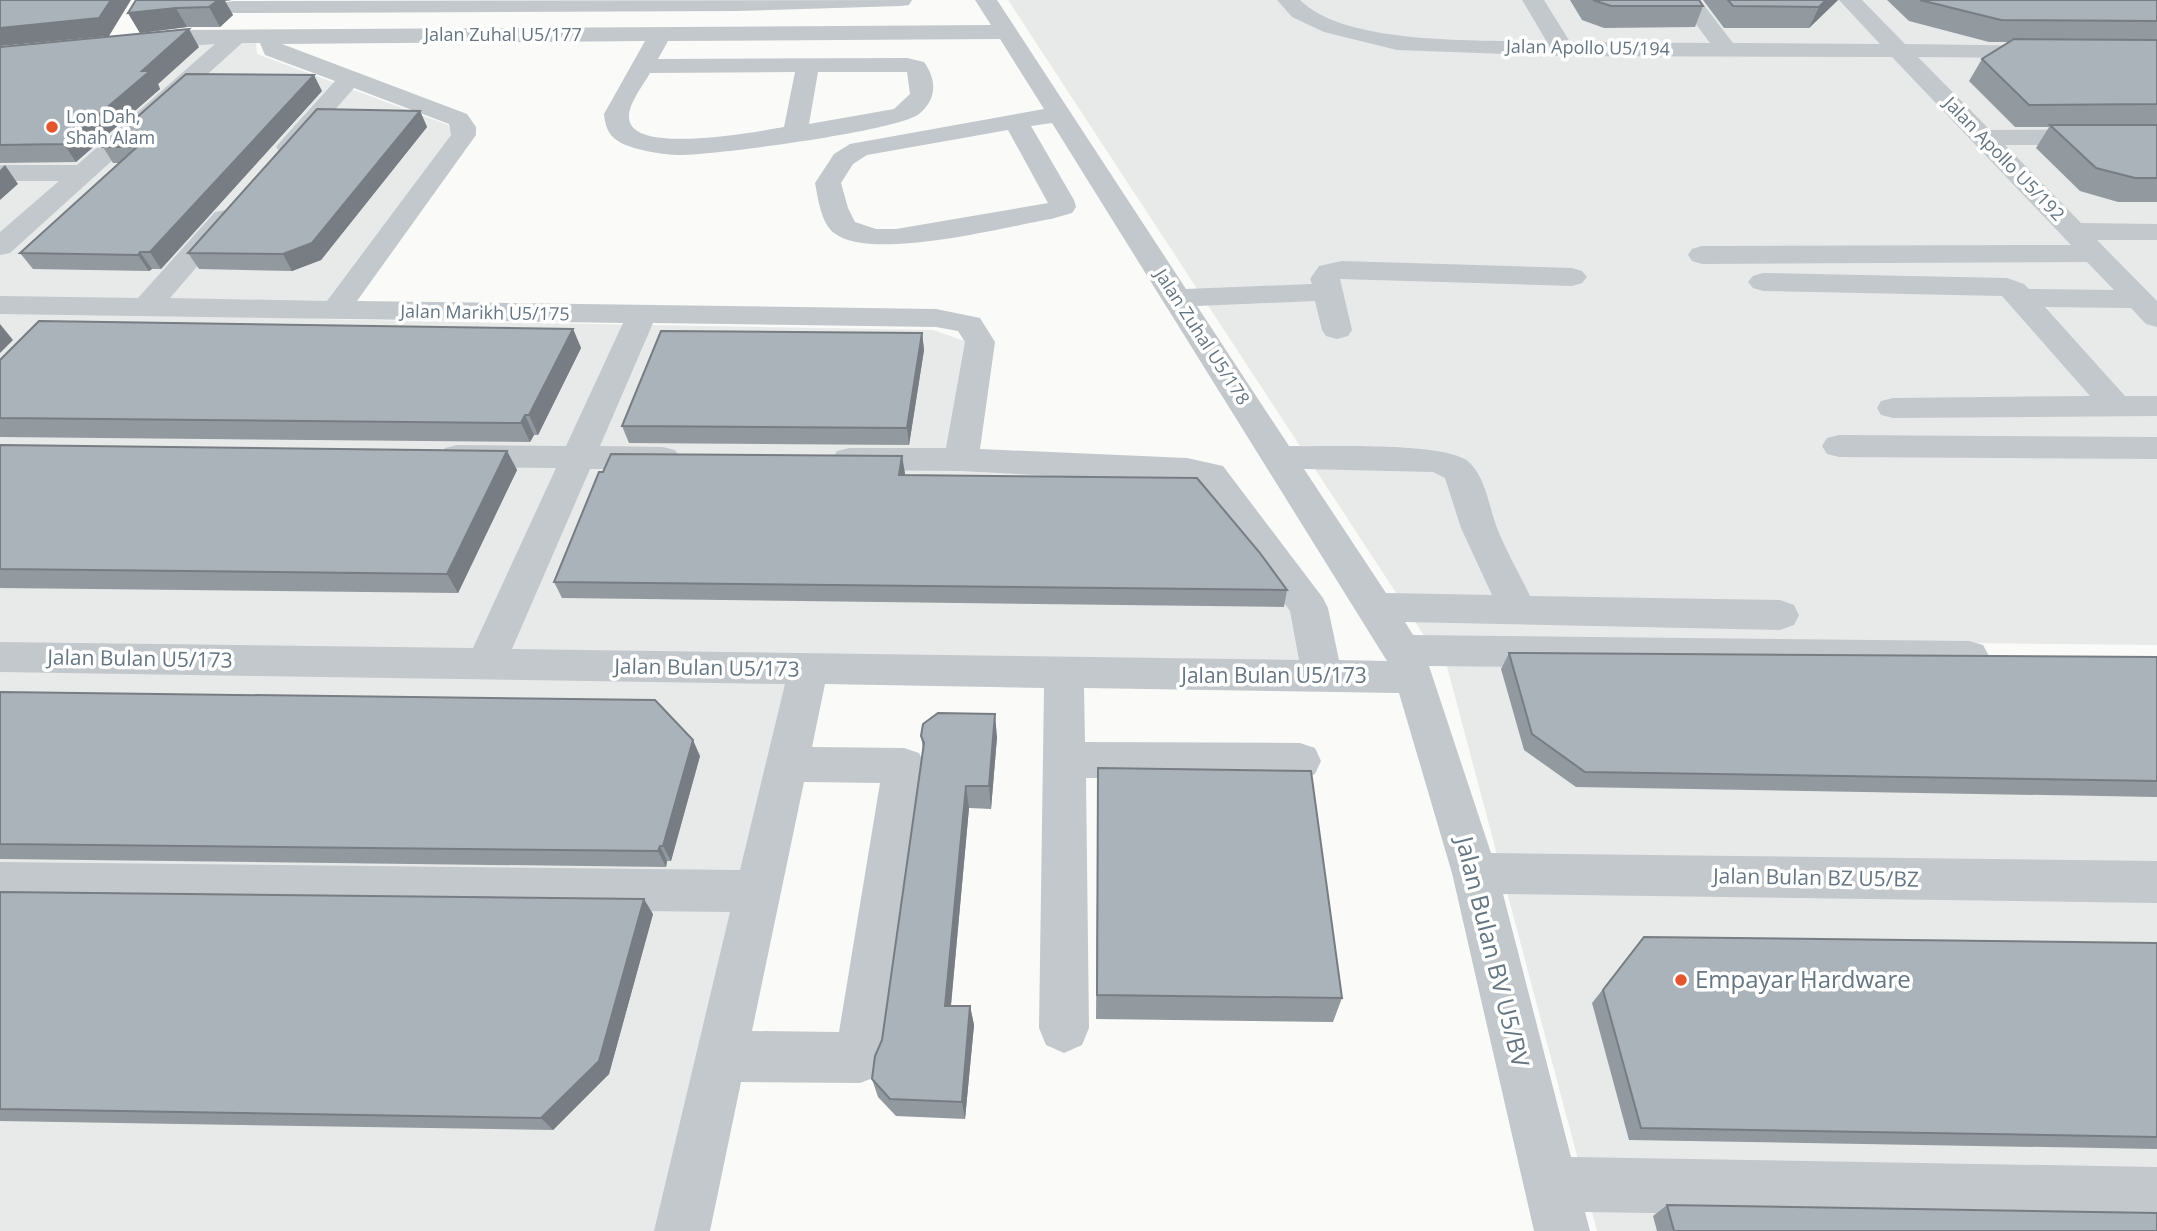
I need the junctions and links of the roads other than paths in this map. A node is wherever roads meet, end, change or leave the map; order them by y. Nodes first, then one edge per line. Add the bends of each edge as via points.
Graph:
1 (901, 0) edge
2 (986, 0) edge
3 (1288, 0) edge
4 (1533, 0) edge
5 (1689, 0) edge
6 (1850, 0) edge
7 (737, 2) edge
8 (371, 3) edge
9 (234, 7) dead end
10 (132, 22) edge
11 (1006, 32) junction
12 (660, 34) junction
13 (748, 34) junction
14 (513, 35) junction
15 (276, 36) junction
16 (376, 36) junction
17 (236, 37) junction
18 (1563, 49) junction
19 (1727, 50) junction
20 (1898, 50) junction
21 (2062, 51) edge
22 (410, 57) dead end
23 (454, 57) dead end
24 (881, 64) junction
25 (642, 66) junction
26 (808, 66) junction
27 (351, 78) junction
28 (1059, 114) junction
29 (881, 120) junction
30 (1016, 122) junction
31 (795, 133) junction
32 (2157, 137) edge
33 (1984, 138) junction
34 (271, 168) edge
35 (0, 173) edge
36 (83, 173) junction
37 (244, 198) edge
38 (2074, 231) junction
39 (2157, 232) edge
40 (0, 247) edge
41 (2095, 253) junction
42 (1702, 255) dead end
43 (1573, 277) dead end
44 (1763, 282) dead end
45 (1328, 292) junction
46 (1177, 298) junction
47 (2020, 298) junction
48 (0, 305) edge
49 (66, 306) junction
50 (145, 308) junction
51 (2148, 309) edge
52 (335, 311) junction
53 (641, 316) junction
54 (1337, 331) dead end
55 (38, 335) edge
56 (2157, 406) edge
57 (2117, 407) junction
58 (1893, 408) dead end
59 (1839, 446) dead end
60 (2157, 448) edge
61 (426, 455) edge
62 (578, 457) junction
63 (1279, 457) junction
64 (687, 458) edge
65 (824, 459) edge
66 (961, 460) junction
67 (1375, 607) junction
68 (1518, 610) junction
69 (1780, 615) dead end
70 (2003, 656) edge
71 (0, 657) edge
72 (1408, 663) junction
73 (485, 665) junction
74 (808, 670) junction
75 (1064, 674) junction
76 (1322, 677) junction
77 (1064, 760) junction
78 (1300, 761) dead end
79 (787, 764) junction
80 (1475, 873) junction
81 (2157, 882) edge
82 (0, 883) edge
83 (759, 891) junction
84 (1064, 1028) dead end
85 (721, 1056) junction
86 (2157, 1194) edge
87 (1556, 1207) edge
88 (682, 1231) edge

1 - 7 street
2 - 11 street, Jalan Zuhal U5/178
3 - 18 street, Jalan Apollo U5/194 via 1300,12 1332,27 1396,43
4 - 18 street
5 - 19 street
6 - 20 street, Jalan Apollo U5/192
7 - 8 street
7 - 13 street
8 - 9 street
10 - 17 street, Jalan Zuhal U5/177 via 120,44
11 - 13 street, Jalan Zuhal U5/177
11 - 28 street, Jalan Zuhal U5/178
12 - 13 street, Jalan Zuhal U5/177
12 - 14 street, Jalan Zuhal U5/177
12 - 25 street
14 - 16 street, Jalan Zuhal U5/177
14 - 23 street
15 - 16 street, Jalan Zuhal U5/177
15 - 17 street, Jalan Zuhal U5/177
15 - 27 street via 273,50
16 - 22 street
17 - 36 street
18 - 19 street, Jalan Apollo U5/194
19 - 20 street, Jalan Apollo U5/194
20 - 21 street, Jalan Apollo U5/194
20 - 33 street, Jalan Apollo U5/192
24 - 26 street
24 - 29 street
24 - 29 street via 916,67 924,83 923,96 915,107
25 - 26 street
25 - 31 street via 616,114 618,127 627,136 674,147
26 - 31 street
27 - 34 street
27 - 52 street via 458,119 464,127 463,135
28 - 30 street
28 - 46 street, Jalan Zuhal U5/178
29 - 31 street
30 - 30 street via 859,149 843,159 828,183 844,227 885,237 1062,207
32 - 33 street
33 - 38 street, Jalan Apollo U5/192
35 - 36 street
36 - 40 street
37 - 50 street
38 - 39 street
38 - 41 street, Jalan Apollo U5/192
41 - 42 street
41 - 51 street, Jalan Apollo U5/192
43 - 45 street via 1342,270 1329,272 1325,279
44 - 47 street via 1998,285 2014,290
45 - 46 street
45 - 54 street
46 - 63 street, Jalan Zuhal U5/178
47 - 51 street
47 - 57 street
48 - 49 street, Jalan Marikh U5/175
49 - 50 street, Jalan Marikh U5/175
49 - 55 street
50 - 52 street, Jalan Marikh U5/175
52 - 53 street, Jalan Marikh U5/175
53 - 62 street
53 - 66 street, Jalan Marikh U5/175 via 936,318 969,324 980,342
56 - 57 street
57 - 58 street
59 - 60 street
61 - 62 street
62 - 64 street
62 - 73 street
63 - 67 street, Jalan Zuhal U5/178
63 - 68 street via 1433,461 1457,470
65 - 66 street
66 - 76 street via 1211,474 1309,608
67 - 68 street
67 - 72 street, Jalan Zuhal U5/178
68 - 69 street
70 - 72 street, Jalan Bulan U5/173
71 - 73 street, Jalan Bulan U5/173
72 - 76 street, Jalan Bulan U5/173
72 - 80 street, Jalan Bulan BV U5/BV
73 - 74 street, Jalan Bulan U5/173
74 - 75 street, Jalan Bulan U5/173
74 - 79 street
75 - 76 street, Jalan Bulan U5/173
75 - 77 street
77 - 78 street
77 - 84 street
79 - 83 street
79 - 85 street via 904,766 860,1058
80 - 81 street, Jalan Bulan BZ U5/BZ
80 - 87 street, Jalan Bulan BV U5/BV
82 - 83 street
83 - 85 street
85 - 88 street
86 - 87 street

